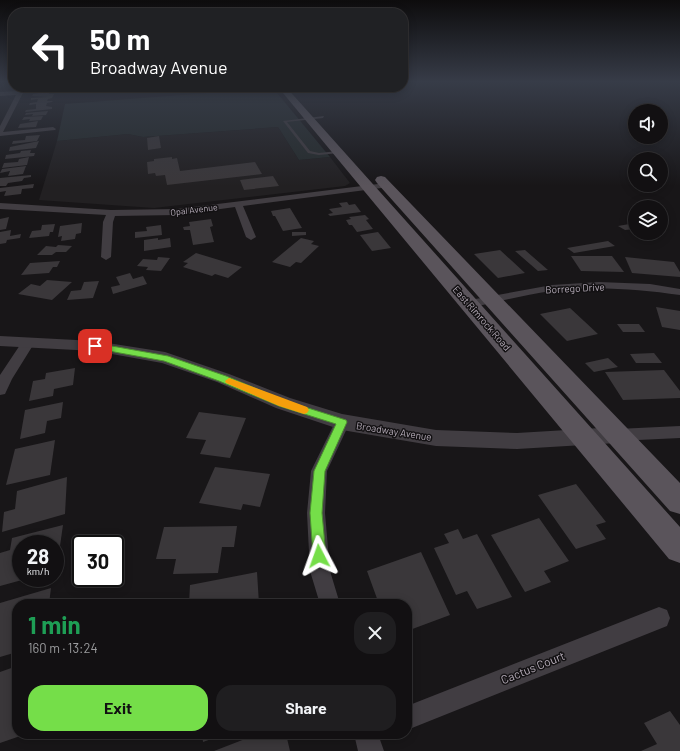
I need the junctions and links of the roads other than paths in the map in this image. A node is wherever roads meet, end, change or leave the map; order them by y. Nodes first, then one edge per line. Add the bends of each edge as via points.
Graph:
1 (8, 116) edge
2 (321, 116) edge
3 (309, 118) junction
4 (325, 120) joint
5 (53, 129) dead end
6 (0, 133) edge
7 (338, 152) junction
8 (376, 174) dead end
9 (386, 185) junction
10 (369, 188) junction
11 (238, 204) junction
12 (0, 206) edge
13 (111, 213) junction
14 (251, 237) dead end
15 (106, 257) dead end
16 (680, 292) edge
17 (492, 300) junction
18 (470, 304) junction
19 (0, 341) edge
20 (29, 342) junction
21 (0, 390) edge
22 (342, 422) junction
23 (680, 432) edge
24 (617, 435) junction
25 (582, 436) junction
26 (680, 502) edge
27 (680, 549) edge
28 (328, 599) edge
29 (659, 618) dead end
30 (412, 716) edge
31 (367, 739) edge
32 (371, 751) edge

1 - 6 street
2 - 4 main road
3 - 4 lane
3 - 7 main road, East Rimrock Road
3 - 7 lane via 285,120 309,152
5 - 6 street
7 - 10 main road, East Rimrock Road
8 - 9 main road, East Rimrock Road
9 - 10 street, Opal Avenue
9 - 17 main road, East Rimrock Road
10 - 11 street, Opal Avenue
10 - 18 main road, East Rimrock Road
11 - 13 street, Opal Avenue via 177,212
11 - 14 street
12 - 13 street, Opal Avenue
13 - 15 street
16 - 17 street, Borrego Drive via 608,286 551,288
17 - 18 street, Borrego Drive
17 - 24 main road, East Rimrock Road
18 - 25 main road, East Rimrock Road
19 - 20 street, Broadway Avenue
20 - 21 street
20 - 22 street, Broadway Avenue via 95,346 165,358 223,378 282,403
22 - 25 street, Broadway Avenue via 436,438 516,441
22 - 28 street via 320,471 316,513 320,571
23 - 24 street, Broadway Avenue
24 - 25 street, Broadway Avenue
24 - 26 main road, East Rimrock Road
25 - 27 main road, East Rimrock Road
29 - 30 street, Cactus Court
31 - 32 street

